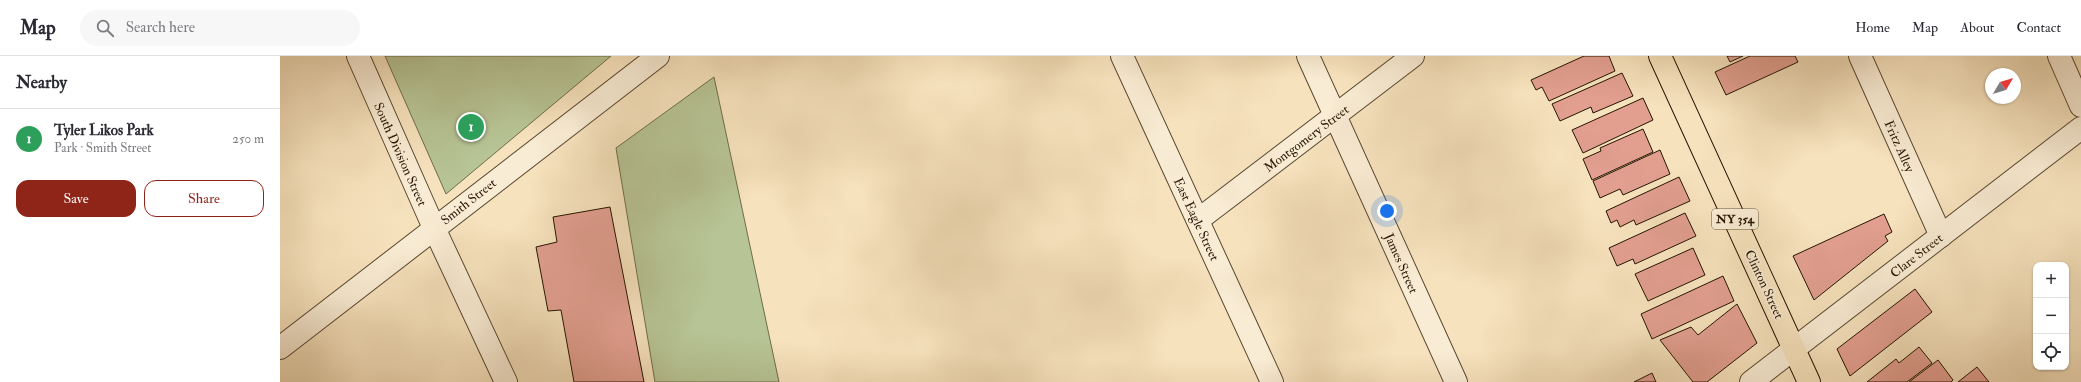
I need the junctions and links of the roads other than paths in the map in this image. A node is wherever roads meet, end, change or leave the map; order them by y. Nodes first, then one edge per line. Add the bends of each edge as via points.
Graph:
1 (358, 56) edge
2 (658, 56) edge
3 (1122, 56) edge
4 (1308, 56) edge
5 (1413, 56) edge
6 (1660, 56) edge
7 (1860, 56) edge
8 (2058, 56) edge
9 (2081, 106) edge
10 (1335, 116) junction
11 (2081, 128) edge
12 (1198, 220) junction
13 (434, 228) junction
14 (1941, 236) junction
15 (280, 348) edge
16 (1794, 349) junction
17 (506, 382) edge
18 (1272, 382) edge
19 (1456, 382) edge
20 (1751, 382) edge
21 (1809, 382) edge

1 - 13 street, South Division Street
2 - 13 street, Smith Street
3 - 12 street, East Eagle Street
4 - 10 street, James Street
5 - 10 street, Montgomery Street
6 - 16 main road, Clinton Street / NY 354
7 - 14 street, Fritz Alley
8 - 9 street
10 - 12 street, Montgomery Street
10 - 19 street, James Street
11 - 14 street, Clare Street
12 - 18 street, East Eagle Street
13 - 15 street, Smith Street
13 - 17 street, South Division Street
14 - 16 street, Clare Street
16 - 20 street, Clare Street
16 - 21 main road, Clinton Street / NY 354

